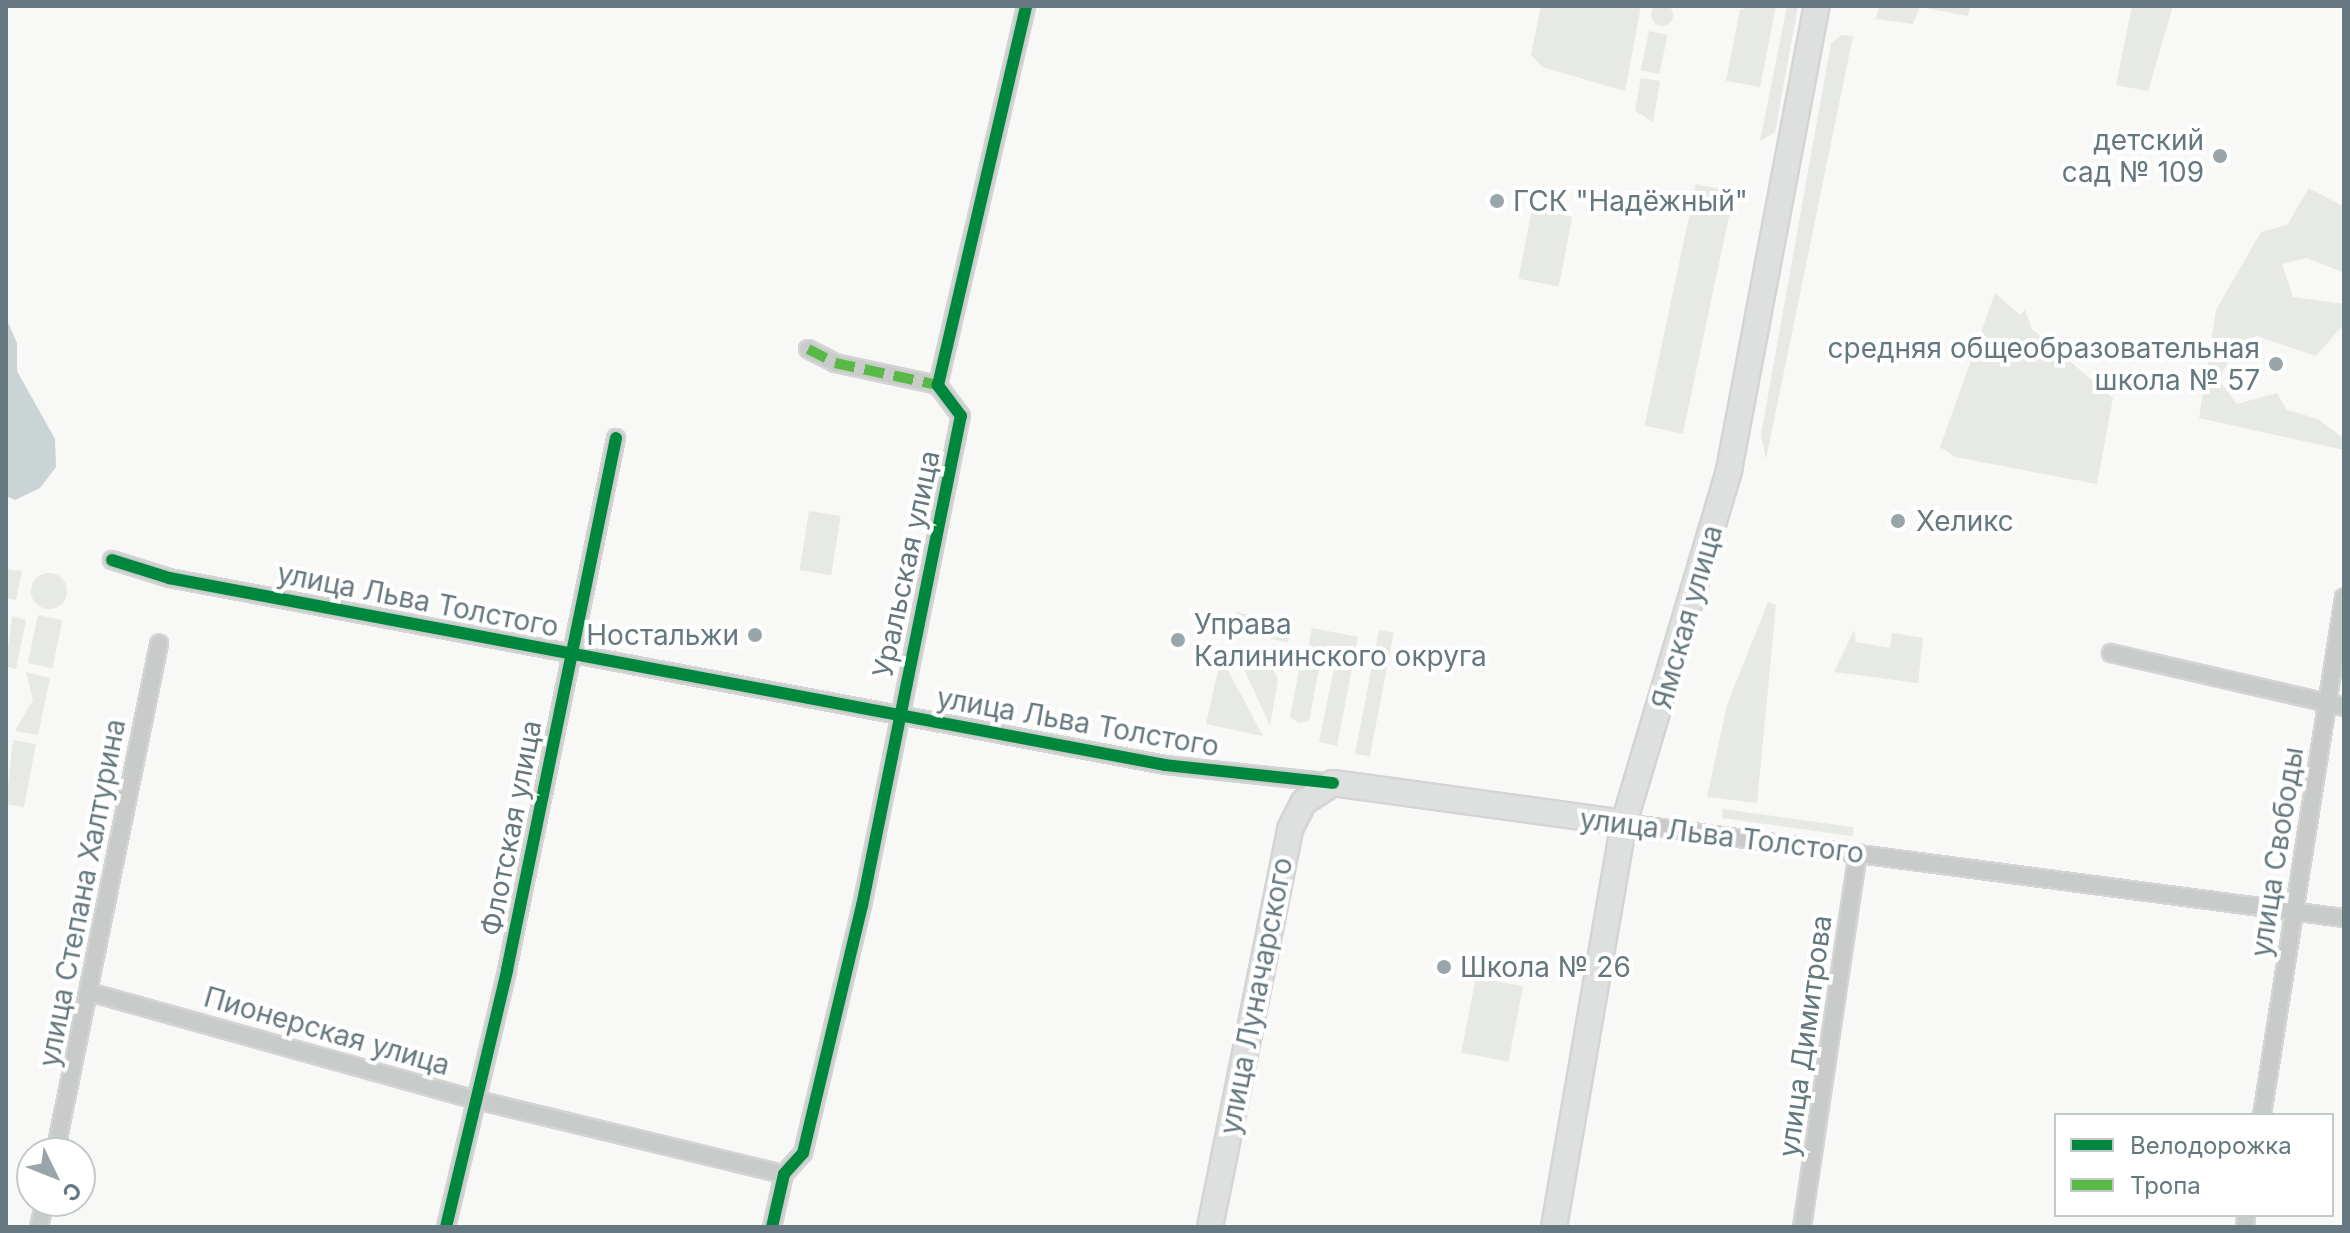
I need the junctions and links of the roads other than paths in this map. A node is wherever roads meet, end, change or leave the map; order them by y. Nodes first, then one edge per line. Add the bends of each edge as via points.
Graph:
1 (1026, 6) edge
2 (1817, 6) edge
3 (808, 349) dead end
4 (938, 385) junction
5 (616, 438) dead end
6 (112, 560) dead end
7 (2344, 597) edge
8 (159, 644) dead end
9 (571, 653) junction
10 (2111, 653) dead end
11 (2336, 705) edge
12 (900, 716) junction
13 (1333, 783) junction
14 (1624, 823) junction
15 (1858, 853) junction
16 (2294, 912) junction
17 (2344, 918) edge
18 (89, 992) junction
19 (477, 1100) junction
20 (2262, 1113) edge
21 (58, 1137) edge
22 (784, 1174) junction
23 (446, 1227) edge
24 (772, 1227) edge
25 (1210, 1227) edge
26 (1554, 1227) edge
27 (1802, 1227) edge

1 - 4 street
2 - 14 main road, Ямская улица via 1729,470
3 - 4 street via 835,363
4 - 12 street, Уральская улица via 961,416
5 - 9 street, Флотская улица
6 - 9 street, улица Льва Толстого via 169,578
7 - 11 street, улица Свободы
8 - 18 street, улица Степана Халтурина
9 - 12 street, улица Льва Толстого
9 - 19 street, Флотская улица
10 - 11 street
11 - 16 street, улица Свободы
12 - 13 street, улица Льва Толстого via 1165,765
12 - 22 street, Уральская улица via 803,1153
13 - 14 main road, улица Льва Толстого
13 - 25 main road, улица Луначарского via 1304,802 1290,829
14 - 15 street, улица Льва Толстого
14 - 26 main road, Ямская улица
15 - 16 street, улица Льва Толстого
15 - 27 street, улица Димитрова
16 - 17 street, улица Льва Толстого
16 - 20 street, улица Свободы
18 - 19 street, Пионерская улица
18 - 21 street, улица Степана Халтурина
19 - 22 street, Пионерская улица
19 - 23 street, Флотская улица
22 - 24 street, Уральская улица

